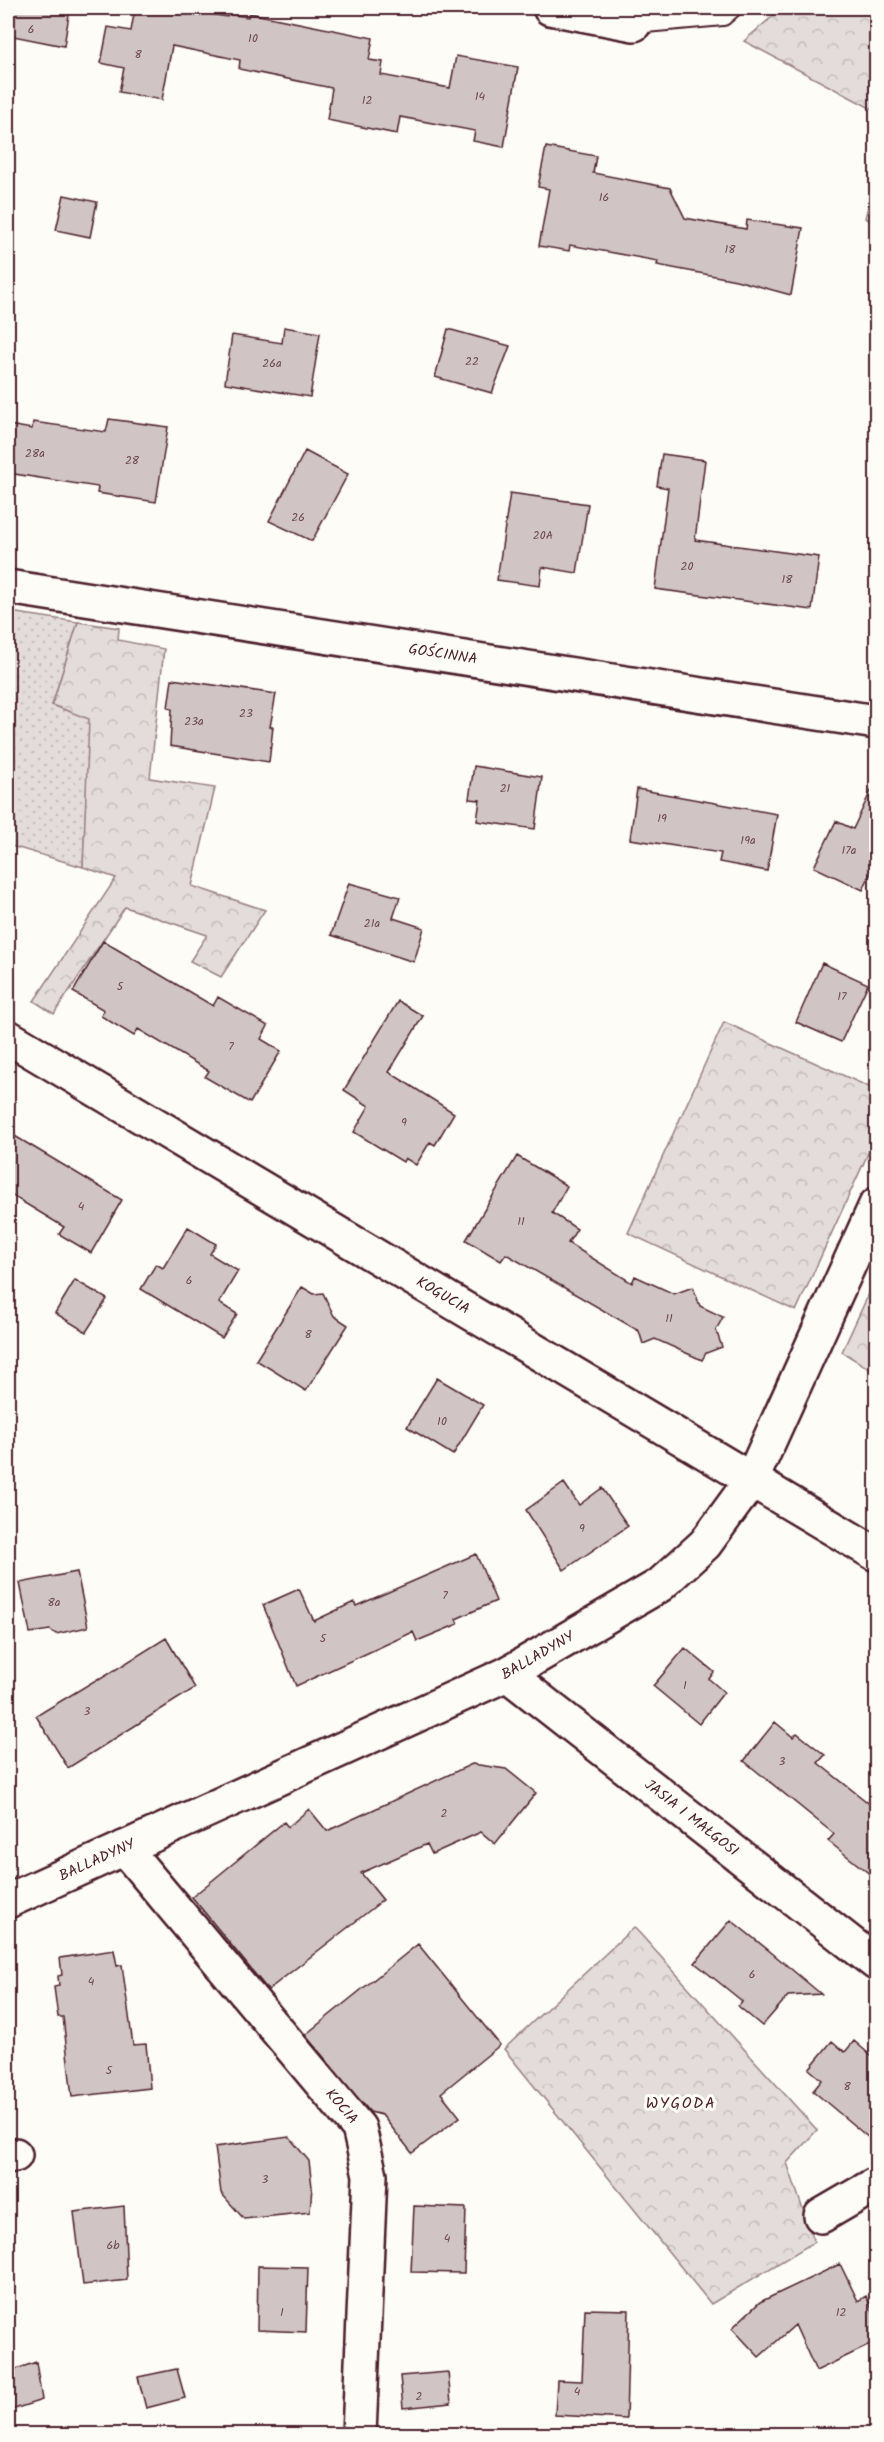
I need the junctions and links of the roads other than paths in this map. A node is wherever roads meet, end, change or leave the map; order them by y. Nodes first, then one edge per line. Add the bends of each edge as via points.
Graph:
1 (550, 8) edge
2 (732, 8) edge
3 (633, 24) joint
4 (8, 587) edge
5 (876, 722) edge
6 (8, 1037) edge
7 (876, 1205) edge
8 (751, 1481) junction
9 (876, 1554) edge
10 (507, 1674) junction
11 (124, 1848) junction
12 (8, 1901) edge
13 (876, 1964) edge
14 (876, 2184) edge
15 (821, 2216) dead end
16 (359, 2434) edge

1 - 3 street
2 - 3 lane via 723,16
4 - 5 street, GOŚCINNA
6 - 8 street, KOGUCIA
7 - 8 street, BALLADYNY
8 - 9 street, KOGUCIA
8 - 10 street, BALLADYNY via 705,1544 660,1585
10 - 11 street, BALLADYNY
10 - 13 street, JASIA I MAŁGOSI
11 - 12 street, BALLADYNY
11 - 16 street, KOCIA via 359,2128 370,2175
14 - 15 street

